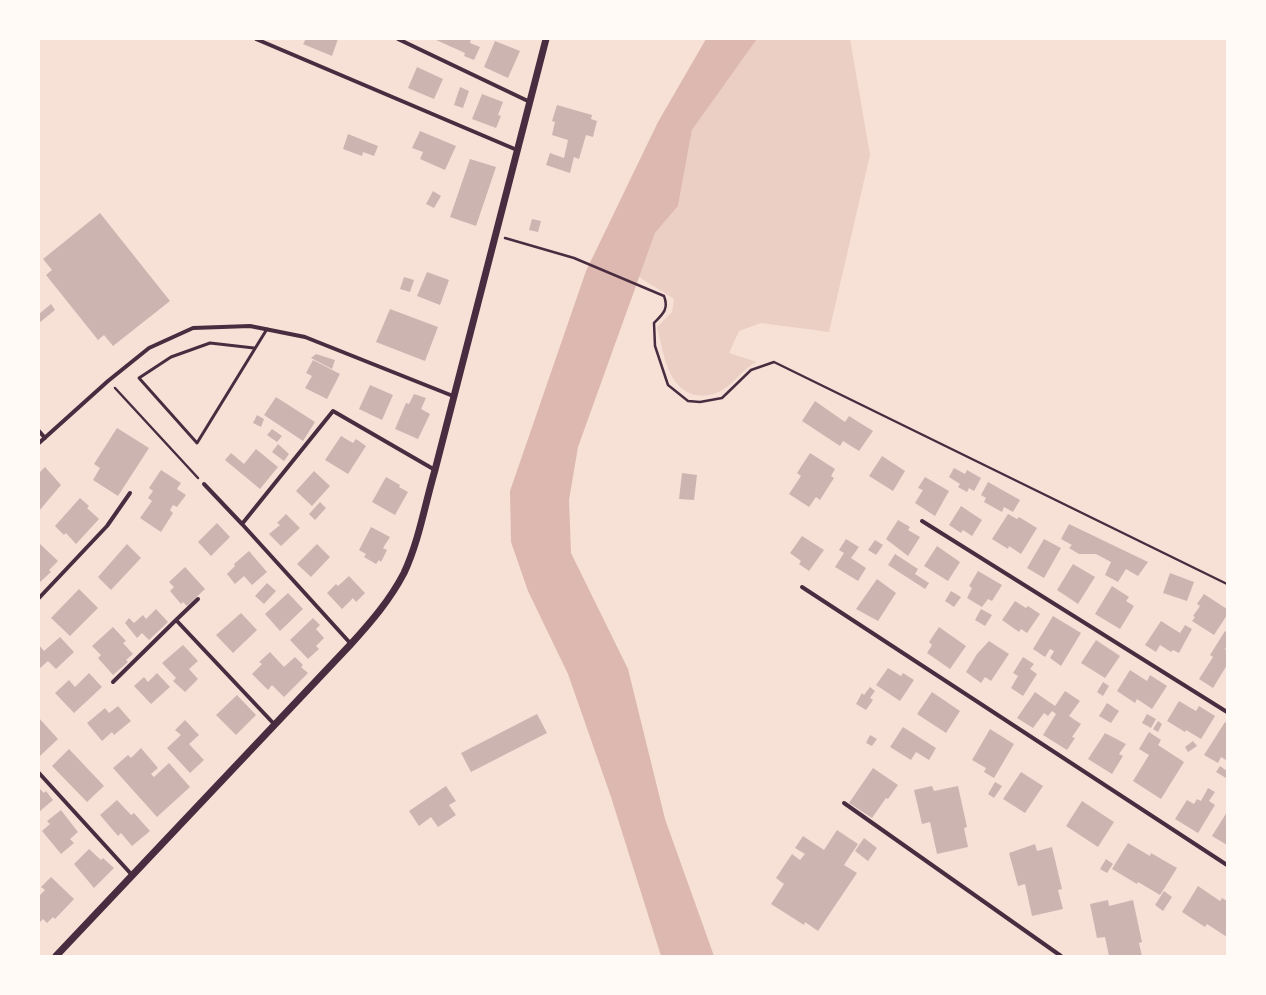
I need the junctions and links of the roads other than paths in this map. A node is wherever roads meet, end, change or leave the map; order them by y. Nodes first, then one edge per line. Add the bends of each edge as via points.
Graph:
1 (256, 39) edge
2 (398, 39) edge
3 (546, 39) edge
4 (530, 102) junction
5 (517, 150) junction
6 (267, 329) junction
7 (254, 348) junction
8 (453, 396) junction
9 (39, 431) edge
10 (44, 438) junction
11 (39, 443) edge
12 (434, 470) junction
13 (204, 484) road end
14 (130, 493) dead end
15 (922, 521) dead end
16 (242, 524) junction
17 (802, 587) dead end
18 (39, 598) edge
19 (198, 599) dead end
20 (176, 620) junction
21 (351, 644) junction
22 (113, 682) dead end
23 (1227, 712) edge
24 (275, 724) junction
25 (39, 773) edge
26 (844, 803) dead end
27 (1227, 865) edge
28 (132, 875) junction
29 (56, 956) edge
30 (1061, 956) edge

1 - 5 street
2 - 4 street
3 - 4 street
4 - 5 street
5 - 8 street
6 - 7 lane
6 - 8 street via 305,337
6 - 10 street via 250,326 194,328 149,348 108,380
7 - 7 lane via 198,443 139,378 172,357 210,343
8 - 12 street
9 - 10 street
10 - 11 street
12 - 16 street via 333,411
12 - 21 street via 404,572 379,612
13 - 16 street
14 - 18 street via 107,526
15 - 23 street
16 - 21 street
17 - 27 street
19 - 20 street
20 - 22 street
20 - 24 street
21 - 24 street
24 - 28 street
25 - 28 street
26 - 30 street
28 - 29 street

